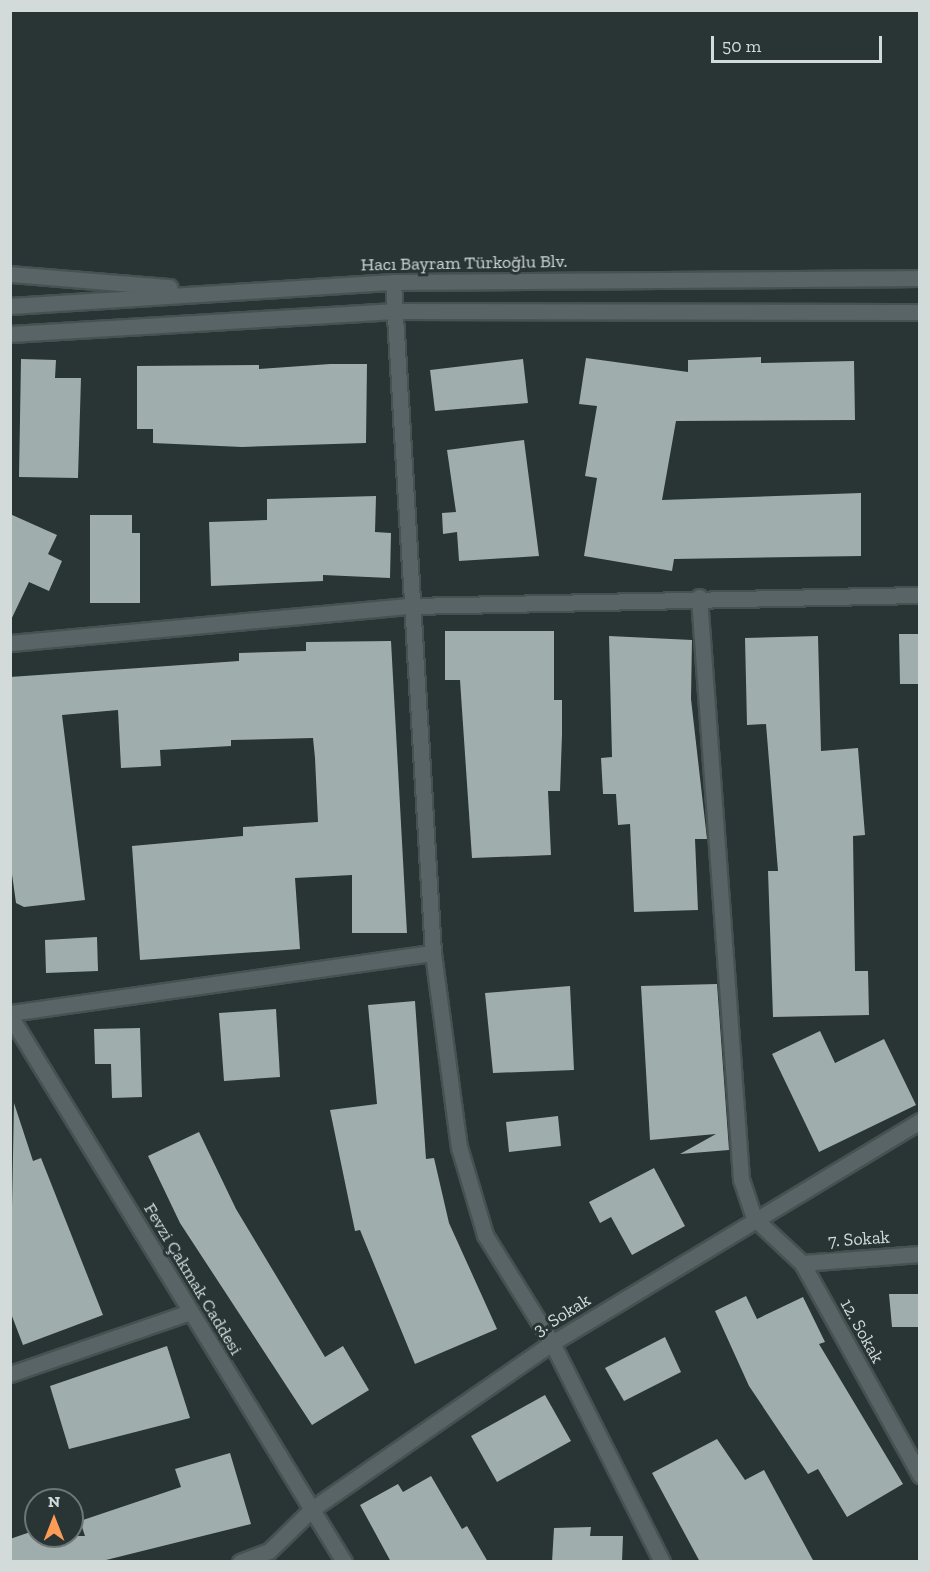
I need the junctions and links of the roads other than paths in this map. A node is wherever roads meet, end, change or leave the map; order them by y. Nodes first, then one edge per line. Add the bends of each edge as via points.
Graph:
1 (10, 274) edge
2 (920, 278) edge
3 (393, 282) junction
4 (226, 292) junction
5 (10, 306) edge
6 (395, 311) junction
7 (920, 312) edge
8 (10, 334) edge
9 (920, 595) edge
10 (699, 597) junction
11 (411, 606) junction
12 (10, 643) edge
13 (433, 953) junction
14 (10, 1015) edge
15 (920, 1121) edge
16 (754, 1218) junction
17 (920, 1254) edge
18 (802, 1263) junction
19 (190, 1312) junction
20 (552, 1343) junction
21 (10, 1374) edge
22 (920, 1475) edge
23 (312, 1509) junction
24 (240, 1562) edge
25 (344, 1562) edge
26 (662, 1562) edge

1 - 4 street
2 - 3 street, Hacı Bayram Türkoğlu Blv.
3 - 4 street, Hacı Bayram Türkoğlu Blv.
3 - 6 street
4 - 5 street, Hacı Bayram Türkoğlu Blv.
6 - 7 street
6 - 8 street
6 - 11 street
9 - 10 street
10 - 11 street
10 - 16 street via 741,1179
11 - 12 street
11 - 13 street
13 - 14 street
13 - 20 street via 459,1147 485,1235
14 - 19 street, Fevzi Çakmak Caddesi
15 - 16 street, 3. Sokak
16 - 18 street, 12. Sokak
16 - 20 street, 3. Sokak
17 - 18 street, 7. Sokak
18 - 22 street, 12. Sokak
19 - 21 street
19 - 23 street, Fevzi Çakmak Caddesi
20 - 23 street, 3. Sokak
20 - 26 street
23 - 24 street, 3. Sokak via 269,1551
23 - 25 street, Fevzi Çakmak Caddesi

